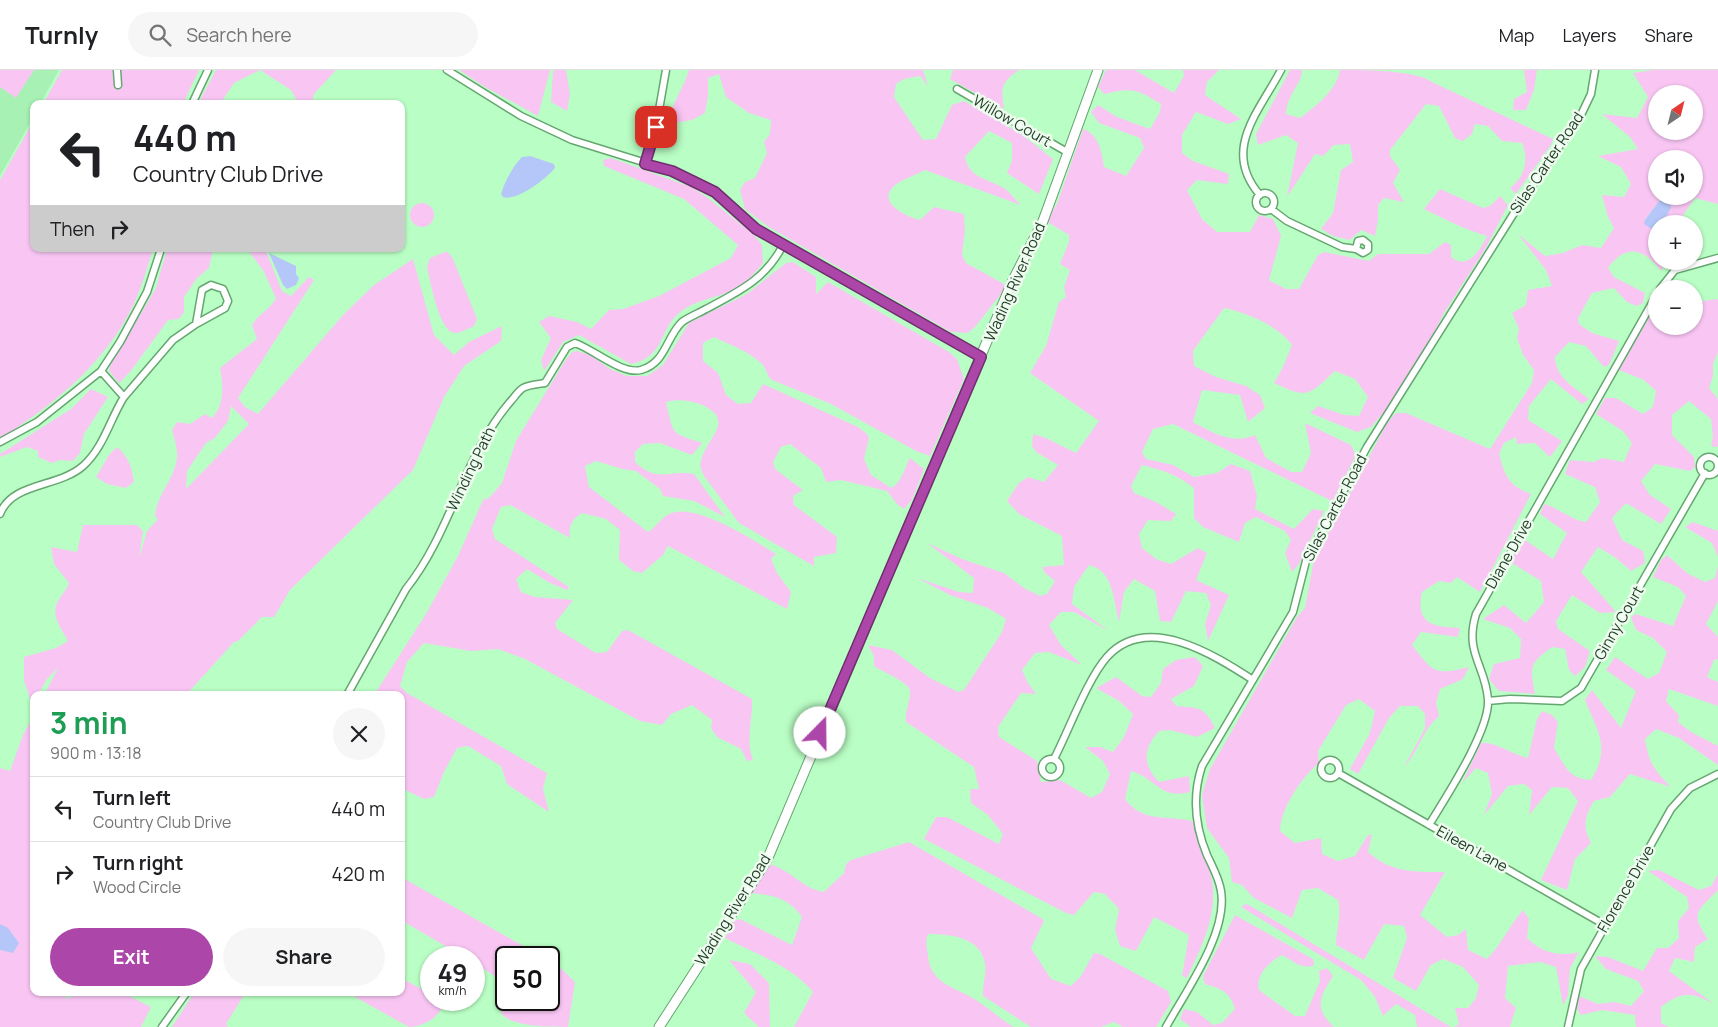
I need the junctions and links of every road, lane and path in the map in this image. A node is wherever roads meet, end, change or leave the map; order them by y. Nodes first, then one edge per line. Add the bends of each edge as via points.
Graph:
1 (117, 70) edge
2 (208, 70) edge
3 (447, 70) edge
4 (666, 70) edge
5 (1098, 70) edge
6 (1281, 70) edge
7 (1596, 70) edge
8 (118, 85) dead end
9 (957, 89) dead end
10 (194, 100) edge
11 (1067, 152) junction
12 (645, 164) junction
13 (1260, 195) junction
14 (1271, 209) junction
15 (783, 245) junction
16 (1356, 249) dead end
17 (160, 252) edge
18 (1718, 258) edge
19 (1667, 280) edge
20 (1648, 310) edge
21 (196, 324) junction
22 (981, 357) junction
23 (101, 371) junction
24 (124, 397) junction
25 (0, 442) edge
26 (1705, 473) dead end
27 (0, 514) edge
28 (1253, 680) junction
29 (349, 691) edge
30 (1488, 701) junction
31 (1054, 759) dead end
32 (1338, 773) dead end
33 (1718, 774) edge
34 (1429, 825) junction
35 (1605, 925) junction
36 (184, 996) edge
37 (162, 1027) edge
38 (660, 1027) edge
39 (1166, 1027) edge
40 (1568, 1027) edge

1 - 8 street
2 - 10 street
3 - 12 street via 521,116 572,140
4 - 12 street via 656,127
5 - 11 main road, Wading River Road
6 - 13 street via 1243,142 1244,171
7 - 28 street, Silas Carter Road via 1593,89 1580,115 1514,213 1367,448 1306,561 1293,612
9 - 11 street, Willow Court
11 - 22 main road, Wading River Road via 1043,221 1013,280
12 - 15 street via 672,171 715,192 756,229
13 - 14 street via 1268,194 1273,198
13 - 14 street via 1256,200 1259,209
14 - 16 street via 1287,221 1342,247
15 - 22 street
15 - 29 street, Winding Path via 774,263 745,288 682,322 659,360 640,370 616,366 575,343 567,347 545,383 523,388 498,416 484,440 432,550 406,589
17 - 23 street via 147,292
18 - 19 street via 1675,270
20 - 30 street, Diane Drive via 1478,609 1472,632 1473,651
21 - 21 street via 225,308 228,301 224,290 211,285 202,290
21 - 24 street via 173,340
22 - 38 main road, Wading River Road via 767,860
23 - 24 street
23 - 25 street via 37,422
24 - 27 street via 106,435 84,466 44,486 22,490 4,504
26 - 30 street, Ginny Court via 1581,688 1562,701
28 - 31 street via 1166,637 1145,637 1122,644 1098,668
28 - 39 street, Silas Carter Road via 1205,761 1196,785 1197,823 1221,891 1220,912 1206,955
30 - 34 street, Diane Drive via 1488,712 1476,742
32 - 34 street, Eileen Lane
33 - 35 street, Florence Drive via 1697,784 1676,801
34 - 35 street, Eileen Lane
35 - 40 street, Florence Drive via 1578,977
36 - 37 street

